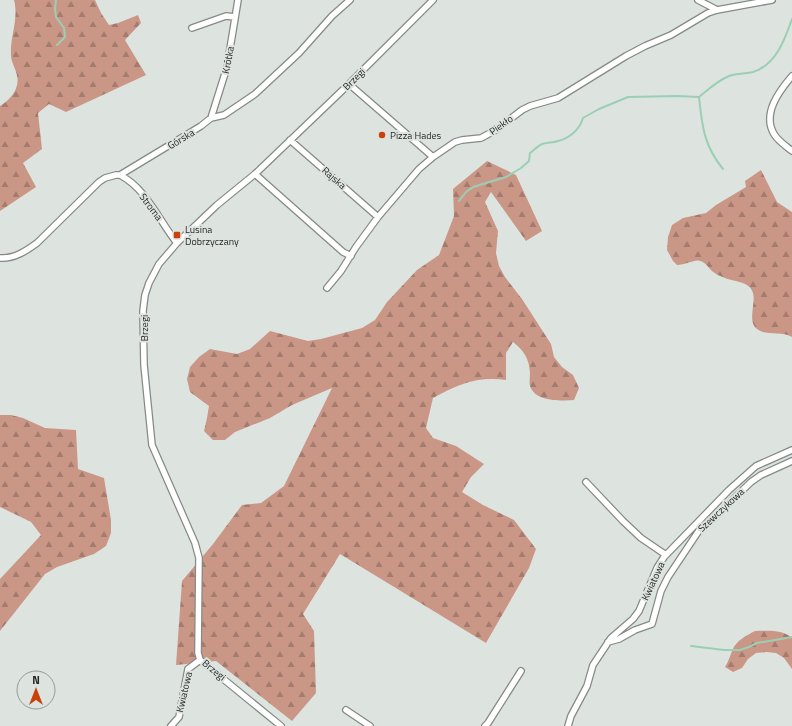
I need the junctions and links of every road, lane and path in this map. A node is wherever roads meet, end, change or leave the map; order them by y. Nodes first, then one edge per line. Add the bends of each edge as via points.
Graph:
1 (238, 0) edge
2 (350, 0) edge
3 (433, 0) edge
4 (698, 0) edge
5 (772, 0) edge
6 (717, 10) junction
7 (236, 17) junction
8 (192, 28) dead end
9 (792, 76) edge
10 (349, 84) junction
11 (211, 118) junction
12 (290, 140) junction
13 (792, 151) edge
14 (433, 157) junction
15 (255, 174) junction
16 (120, 175) junction
17 (378, 217) junction
18 (177, 243) junction
19 (351, 256) junction
20 (0, 258) edge
21 (326, 288) dead end
22 (792, 450) edge
23 (792, 461) edge
24 (586, 482) dead end
25 (666, 555) junction
26 (608, 642) junction
27 (200, 660) junction
28 (521, 671) dead end
29 (346, 710) dead end
30 (171, 726) edge
31 (281, 726) edge
32 (370, 726) edge
33 (485, 726) edge
34 (568, 726) edge

1 - 7 street, Krótka
2 - 11 street, Górska via 255,94 224,115
3 - 10 street, Brzegi
4 - 6 street
5 - 6 street, Piekło
6 - 14 street, Piekło via 626,56 558,98 522,110 482,138 454,142
7 - 8 street via 226,16
7 - 11 street, Krótka via 227,67
9 - 13 street via 780,91 770,114 774,135
10 - 12 street, Brzegi
10 - 14 street
11 - 16 street, Górska
12 - 15 street, Brzegi
12 - 17 street, Rajska
14 - 17 street, Piekło via 419,169
15 - 18 street, Brzegi
15 - 19 street via 343,252
16 - 18 street, Stroma via 127,179 155,209
16 - 20 street, Górska via 99,182 28,250
17 - 19 street, Piekło
18 - 27 street, Brzegi via 159,264 145,295 144,366 152,445 195,543 199,558
19 - 21 street, Piekło via 342,271
22 - 25 street, Kwiatowa via 756,466
23 - 26 street, Szewczykowa via 760,475 712,521 700,529 668,577 661,591 652,624
24 - 25 street via 640,538
25 - 26 street, Kwiatowa via 657,568 639,611
26 - 34 street, Kwiatowa via 594,665
27 - 30 street, Kwiatowa via 188,668 179,717
27 - 31 street, Brzegi
28 - 33 street
29 - 32 street

